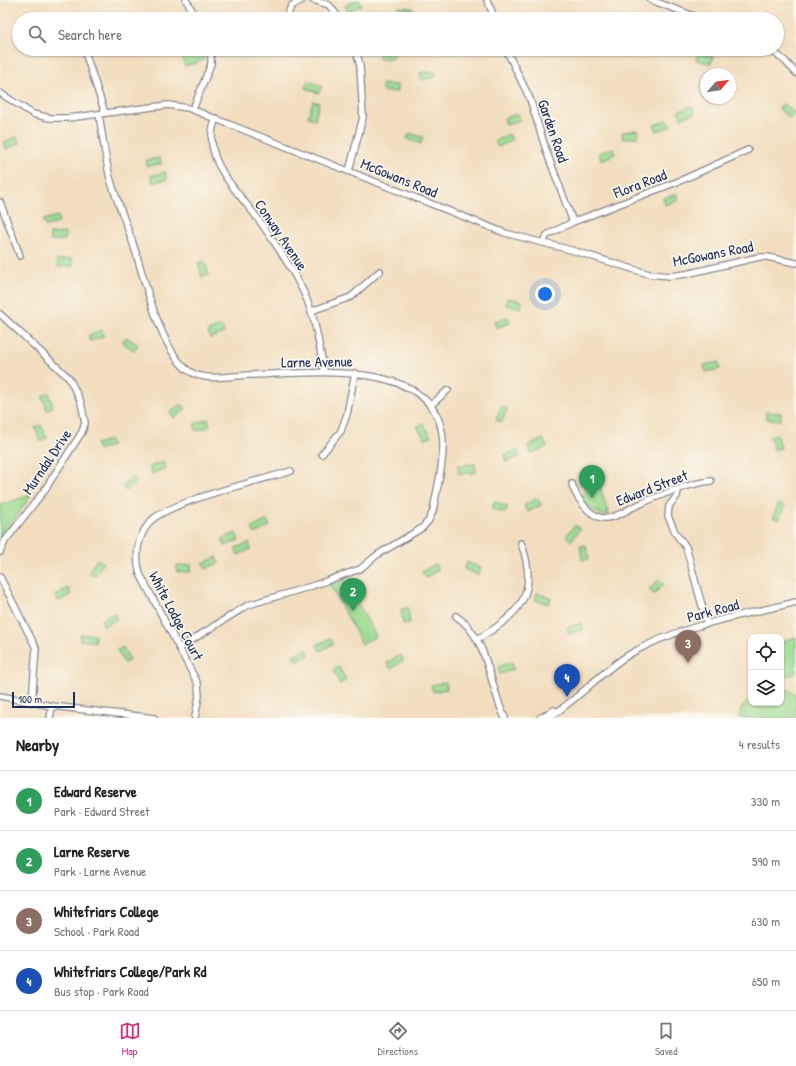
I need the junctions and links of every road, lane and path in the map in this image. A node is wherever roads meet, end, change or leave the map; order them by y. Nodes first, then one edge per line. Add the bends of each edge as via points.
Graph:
1 (186, 0) edge
2 (302, 0) edge
3 (313, 0) edge
4 (487, 0) edge
5 (651, 0) edge
6 (193, 12) edge
7 (289, 12) edge
8 (334, 12) edge
9 (492, 12) edge
10 (683, 12) edge
11 (86, 56) edge
12 (211, 56) edge
13 (358, 56) edge
14 (509, 56) edge
15 (779, 56) edge
16 (796, 73) edge
17 (0, 93) edge
18 (193, 109) junction
19 (102, 114) junction
20 (216, 118) junction
21 (748, 150) dead end
22 (349, 171) junction
23 (0, 202) edge
24 (573, 222) junction
25 (543, 242) junction
26 (20, 256) dead end
27 (796, 263) edge
28 (380, 271) dead end
29 (311, 311) junction
30 (0, 314) edge
31 (324, 371) junction
32 (355, 373) junction
33 (448, 390) dead end
34 (430, 406) junction
35 (322, 454) dead end
36 (291, 471) dead end
37 (711, 481) dead end
38 (572, 484) dead end
39 (678, 490) junction
40 (521, 543) dead end
41 (0, 552) edge
42 (0, 577) edge
43 (796, 602) edge
44 (456, 616) dead end
45 (707, 624) junction
46 (477, 639) junction
47 (179, 648) junction
48 (580, 692) junction
49 (0, 696) edge
50 (32, 702) junction
51 (52, 706) junction
52 (134, 717) edge
53 (504, 717) edge
54 (50, 718) edge
55 (154, 718) edge
56 (197, 718) edge
57 (540, 718) edge
58 (548, 718) edge

1 - 6 street
2 - 7 street via 291,6
3 - 8 street via 329,5
4 - 9 street
5 - 10 street
11 - 19 street, Larne Avenue
12 - 18 street via 211,64
13 - 22 street via 363,117
14 - 24 street, Garden Road via 530,99
15 - 16 street
17 - 19 street, McGowans Road via 33,114 50,118
18 - 19 street, McGowans Road via 175,105
18 - 20 street, McGowans Road
19 - 31 street, Larne Avenue via 111,181 166,340 184,366 194,373 213,377
20 - 22 street, McGowans Road
20 - 29 street, Conway Avenue via 211,130 221,171 259,220 302,287
21 - 24 street, Flora Road via 682,180
22 - 25 street, McGowans Road via 505,233
23 - 26 street
24 - 25 street, Flora Road via 547,235
25 - 27 street, McGowans Road via 658,275 686,274 759,257
28 - 29 street via 350,297
29 - 31 street, Conway Avenue
30 - 41 street, Murndal Drive via 69,378 81,402 85,423 82,432 48,485 5,541
31 - 32 street, Larne Avenue
32 - 34 street, Larne Avenue via 401,384 421,396
32 - 35 street via 341,431
33 - 34 street
34 - 47 street, Larne Avenue via 440,424 443,443 433,512 427,524 377,555 360,569 248,605
36 - 47 street, White Lodge Court via 168,509 146,528 139,541 137,554 140,574
37 - 39 street, Edward Street
38 - 39 street, Edward Street via 578,498 596,516 604,518
39 - 45 street via 677,496 669,506 668,516 672,528 686,547
40 - 46 street via 528,569 524,599 504,624
42 - 50 street via 36,648
43 - 45 street, Park Road
44 - 46 street via 467,624
45 - 48 street, Park Road via 671,634 646,646
46 - 53 street
47 - 56 street, White Lodge Court via 198,684
48 - 57 street, Park Road
48 - 58 street, Park Road via 569,704
49 - 50 street
50 - 51 street
51 - 52 street
51 - 54 street
52 - 55 street

